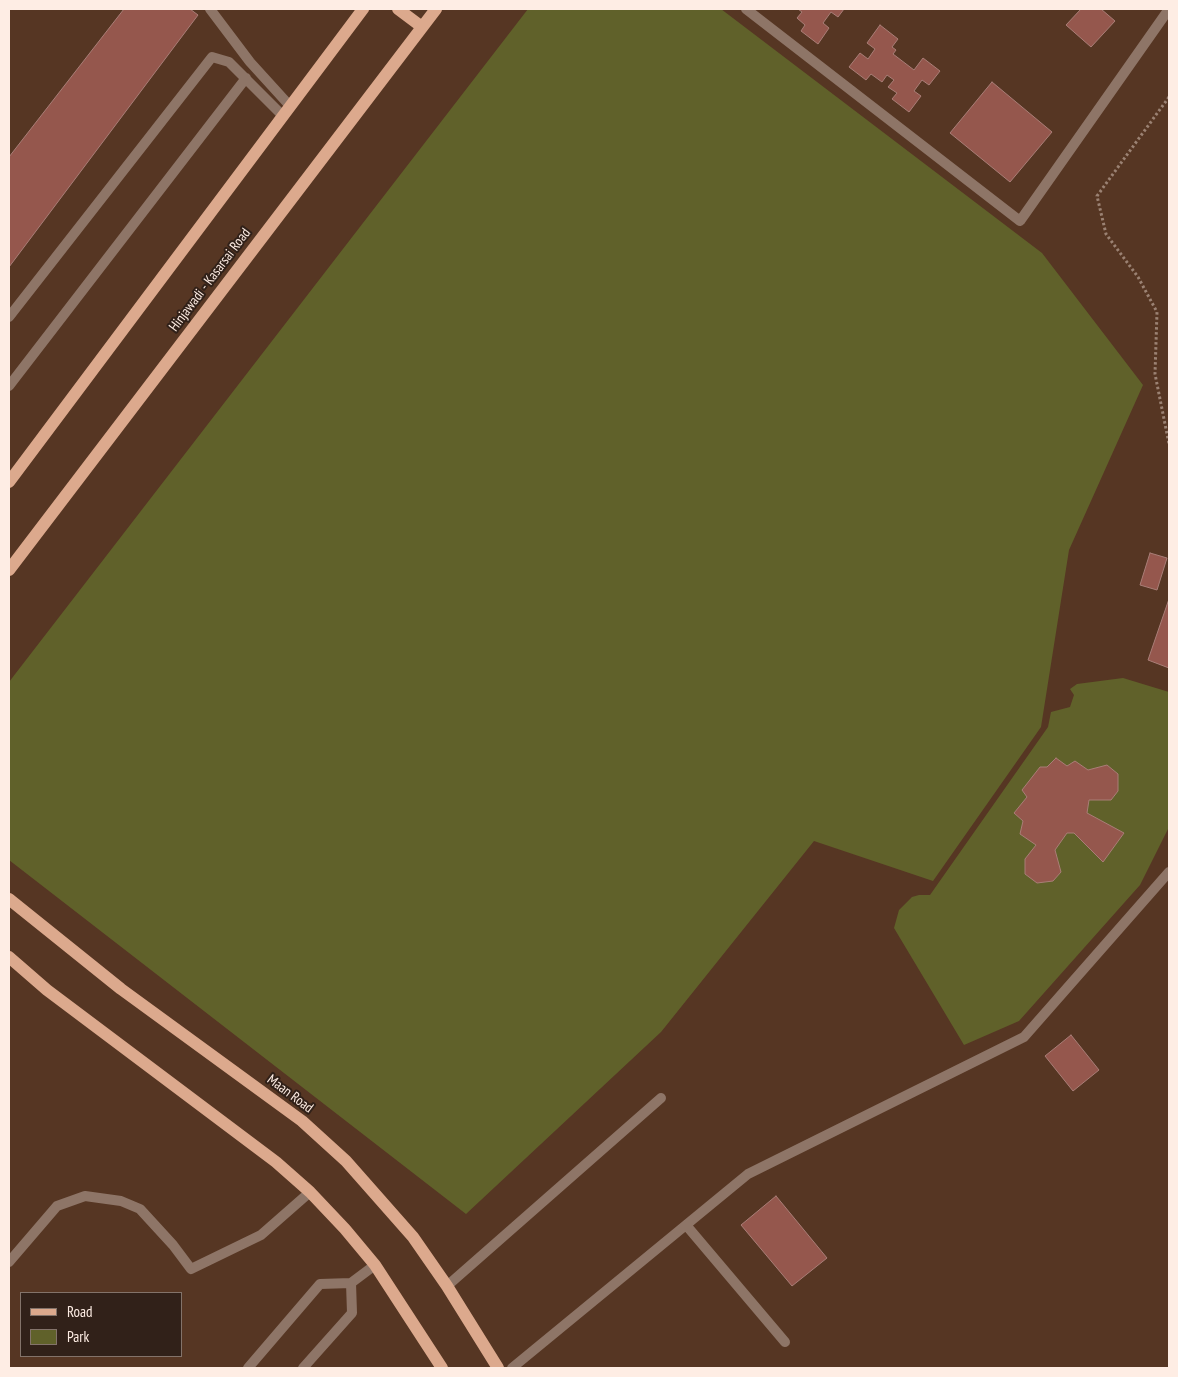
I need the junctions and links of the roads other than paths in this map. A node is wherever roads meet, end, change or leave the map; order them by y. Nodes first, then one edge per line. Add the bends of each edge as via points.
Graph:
1 (210, 9) edge
2 (363, 9) edge
3 (398, 9) edge
4 (436, 9) edge
5 (746, 9) edge
6 (1169, 9) edge
7 (422, 27) junction
8 (246, 78) junction
9 (286, 111) junction
10 (9, 317) edge
11 (9, 386) edge
12 (9, 482) edge
13 (9, 570) edge
14 (1169, 872) edge
15 (9, 899) edge
16 (9, 957) edge
17 (662, 1098) dead end
18 (310, 1192) junction
19 (686, 1225) junction
20 (9, 1262) edge
21 (375, 1265) junction
22 (351, 1283) junction
23 (447, 1286) junction
24 (785, 1342) dead end
25 (248, 1368) edge
26 (303, 1368) edge
27 (442, 1368) edge
28 (498, 1368) edge
29 (512, 1368) edge

1 - 9 street
2 - 9 main road
3 - 7 main road
4 - 7 main road, Hinjawadi - Kasarsai Road
5 - 6 street via 1020,221
7 - 13 main road, Hinjawadi - Kasarsai Road
8 - 9 street
8 - 10 street via 229,62 212,57
8 - 11 street
9 - 12 main road
14 - 19 street via 1024,1037 748,1174
15 - 23 main road, Maan Road via 121,990 302,1120 346,1161 413,1237
16 - 18 main road via 47,990 276,1162
17 - 23 street
18 - 20 street via 261,1235 191,1269 140,1210 121,1201 84,1196 57,1206
18 - 21 main road
19 - 24 street
19 - 29 street
21 - 22 street
21 - 27 main road
22 - 25 street via 320,1284
22 - 26 street via 352,1313
23 - 28 main road, Maan Road

